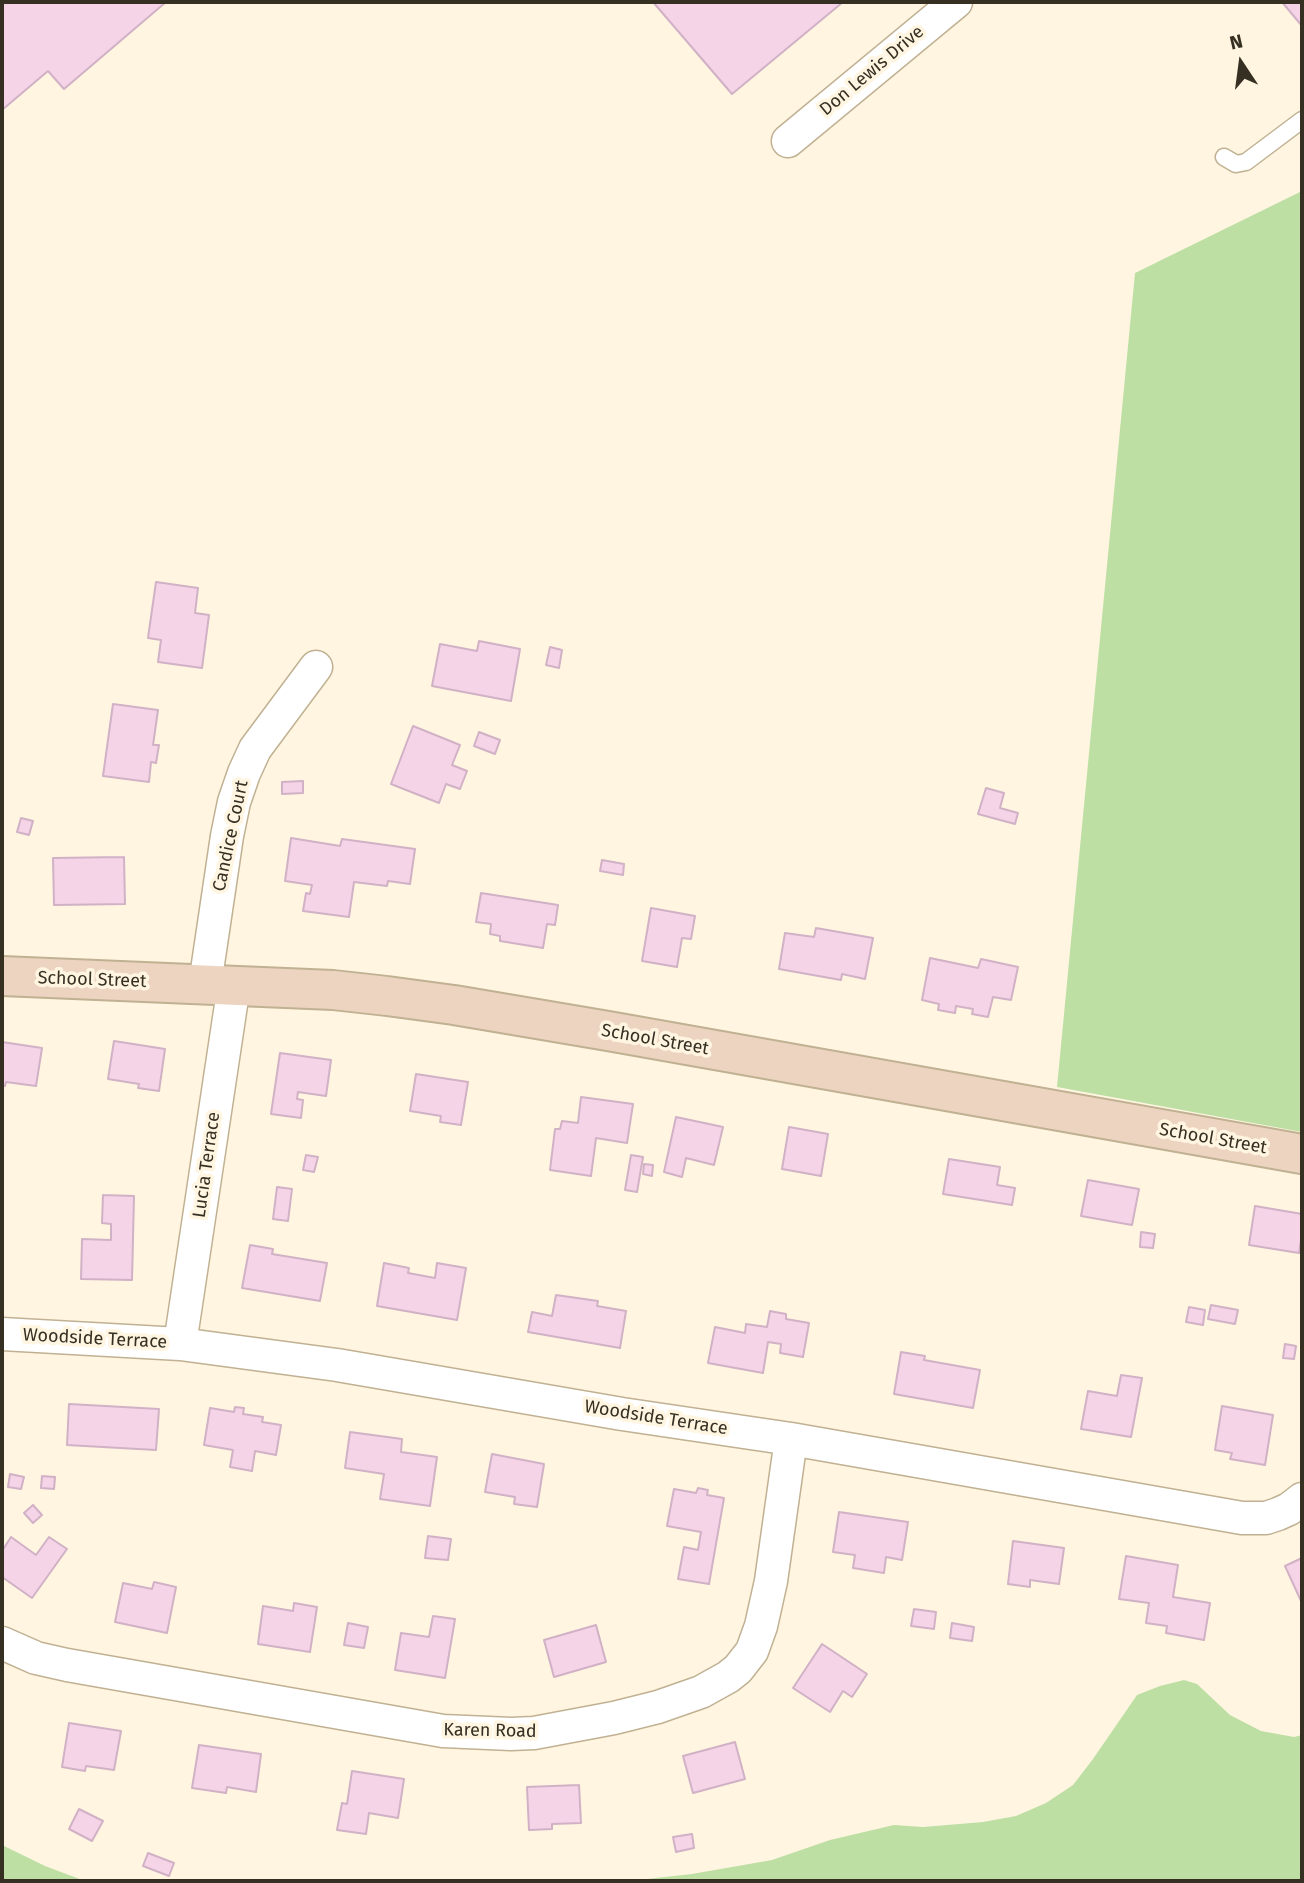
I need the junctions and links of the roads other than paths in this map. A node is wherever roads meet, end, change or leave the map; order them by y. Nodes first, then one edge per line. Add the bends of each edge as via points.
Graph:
1 (956, 2) edge
2 (1302, 120) edge
3 (788, 141) dead end
4 (1224, 157) dead end
5 (316, 667) dead end
6 (2, 976) edge
7 (219, 985) junction
8 (1302, 1154) edge
9 (2, 1334) edge
10 (180, 1344) junction
11 (791, 1439) junction
12 (1302, 1499) edge
13 (2, 1643) edge

1 - 3 street, Don Lewis Drive
2 - 4 lane via 1246,162 1236,164
5 - 7 street, Candice Court via 255,748 239,788 227,836
6 - 7 street, School Street
7 - 8 street, School Street via 333,990 454,1005
7 - 10 street, Lucia Terrace
9 - 10 street, Woodside Terrace
10 - 11 street, Woodside Terrace
11 - 12 street, Woodside Terrace via 1242,1518 1278,1514
11 - 13 street, Karen Road via 771,1581 752,1651 728,1677 658,1707 534,1733 443,1731 68,1665

